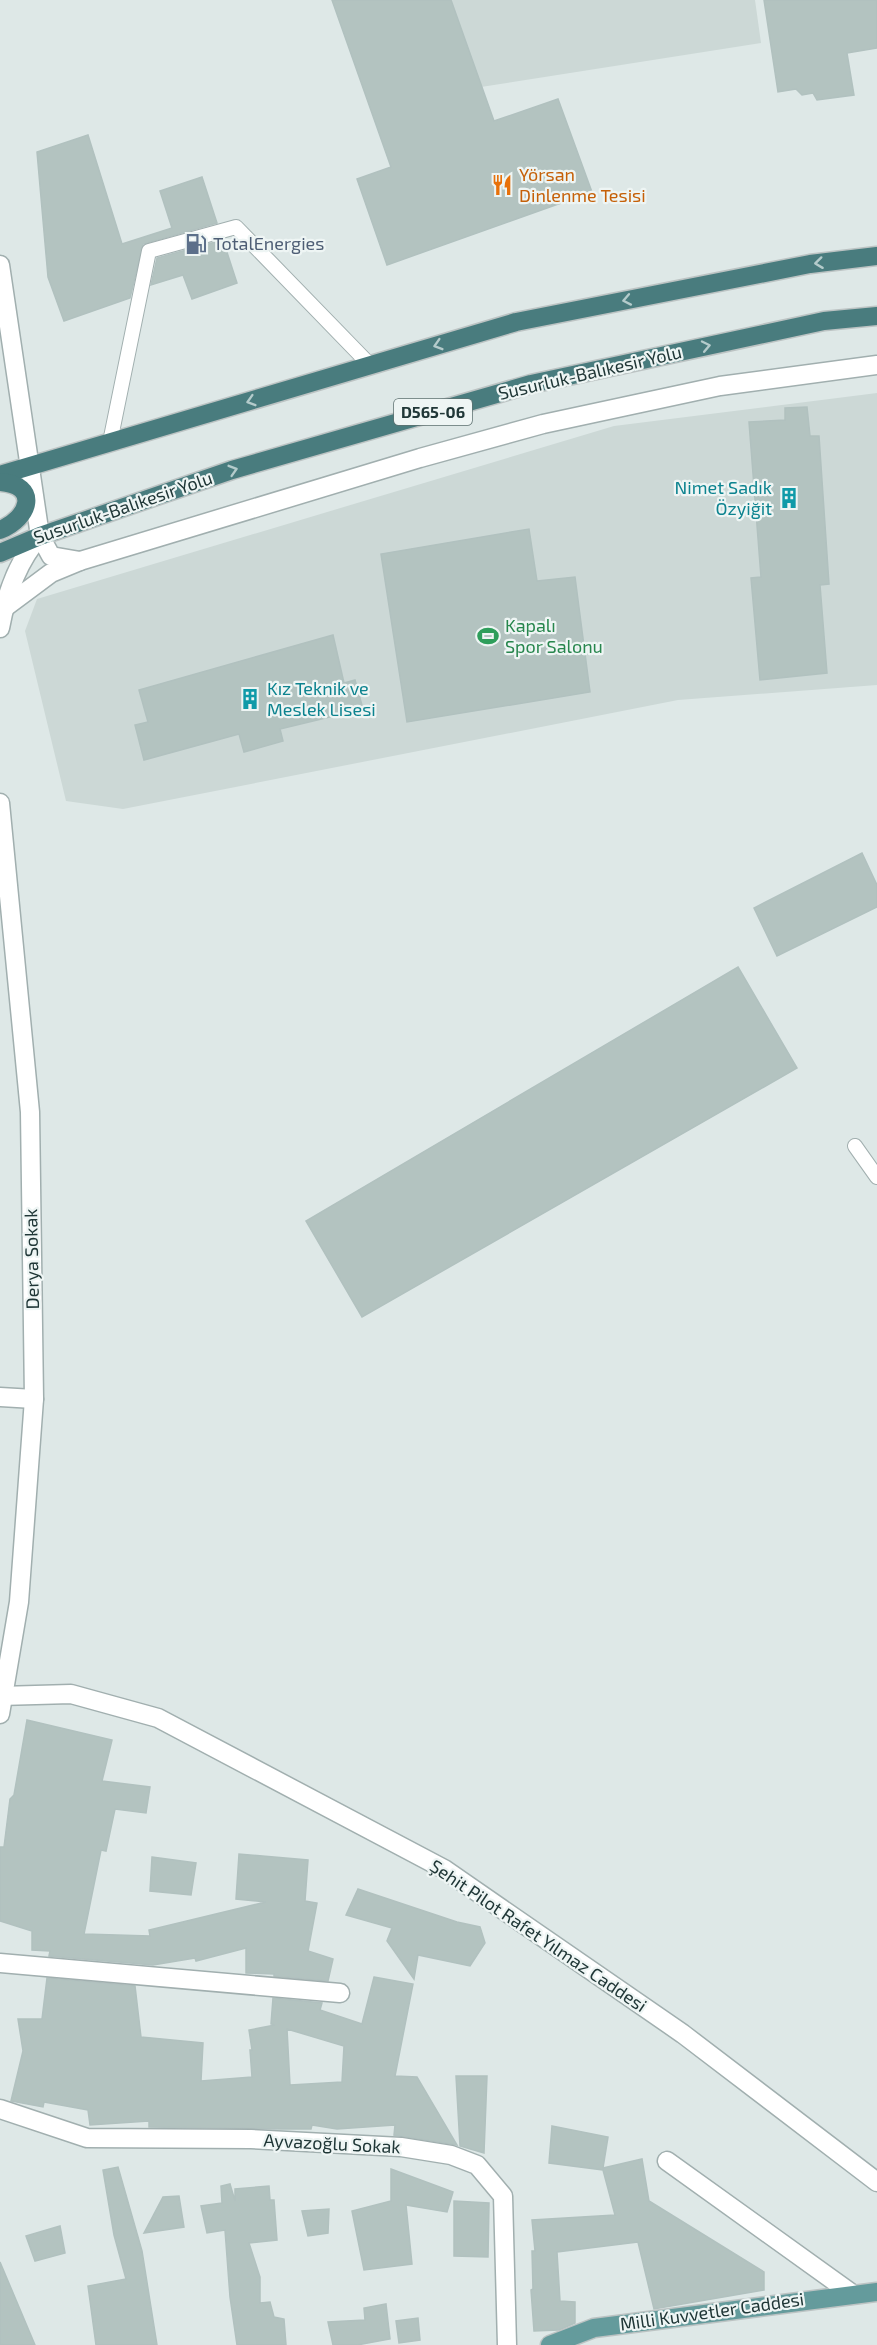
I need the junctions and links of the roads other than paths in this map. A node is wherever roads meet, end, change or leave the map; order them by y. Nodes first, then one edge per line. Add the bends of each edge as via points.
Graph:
1 (877, 256) edge
2 (0, 266) edge
3 (877, 316) edge
4 (370, 365) junction
5 (877, 365) edge
6 (110, 442) junction
7 (29, 465) junction
8 (0, 475) edge
9 (0, 482) edge
10 (0, 530) edge
11 (40, 536) junction
12 (0, 553) edge
13 (80, 561) junction
14 (4, 608) junction
15 (0, 628) edge
16 (0, 803) edge
17 (855, 1146) dead end
18 (877, 1177) edge
19 (0, 1397) edge
20 (34, 1399) junction
21 (2, 1696) edge
22 (0, 1714) edge
23 (0, 1963) edge
24 (340, 1993) dead end
25 (0, 2109) edge
26 (667, 2161) dead end
27 (877, 2182) edge
28 (877, 2292) edge
29 (851, 2293) junction
30 (507, 2345) edge
31 (550, 2345) edge

1 -> 4 highway via 810,264 516,322
2 - 7 street
11 -> 3 highway, Susurluk-Balıkesir Yolu / D565-06 via 232,470 531,384 824,321
4 -> 6 highway
4 - 6 lane via 236,227 149,251
5 - 13 street via 720,386 543,424
6 - 7 highway
7 - 8 highway
7 - 11 street
9 - 10 highway via 19,488 27,501 19,520
11 - 12 highway, Susurluk-Balıkesir Yolu / D565-06
11 - 13 street via 51,556
11 - 14 street via 26,552
13 - 14 street via 51,573
14 - 15 street
16 - 20 street, Derya Sokak via 30,1112
17 - 18 lane
19 - 20 street
20 - 21 street, Derya Sokak via 19,1602
21 - 22 street, Derya Sokak
21 - 27 street, Şehit Pilot Rafet Yılmaz Caddesi via 72,1694 158,1718 444,1869 683,2034
23 - 24 street
25 - 30 street, Ayvazoğlu Sokak via 87,2138 251,2139 401,2147 451,2155 477,2165 503,2196
26 - 29 street
28 - 29 main road, Milli Kuvvetler Caddesi
29 - 31 main road, Milli Kuvvetler Caddesi via 594,2328

